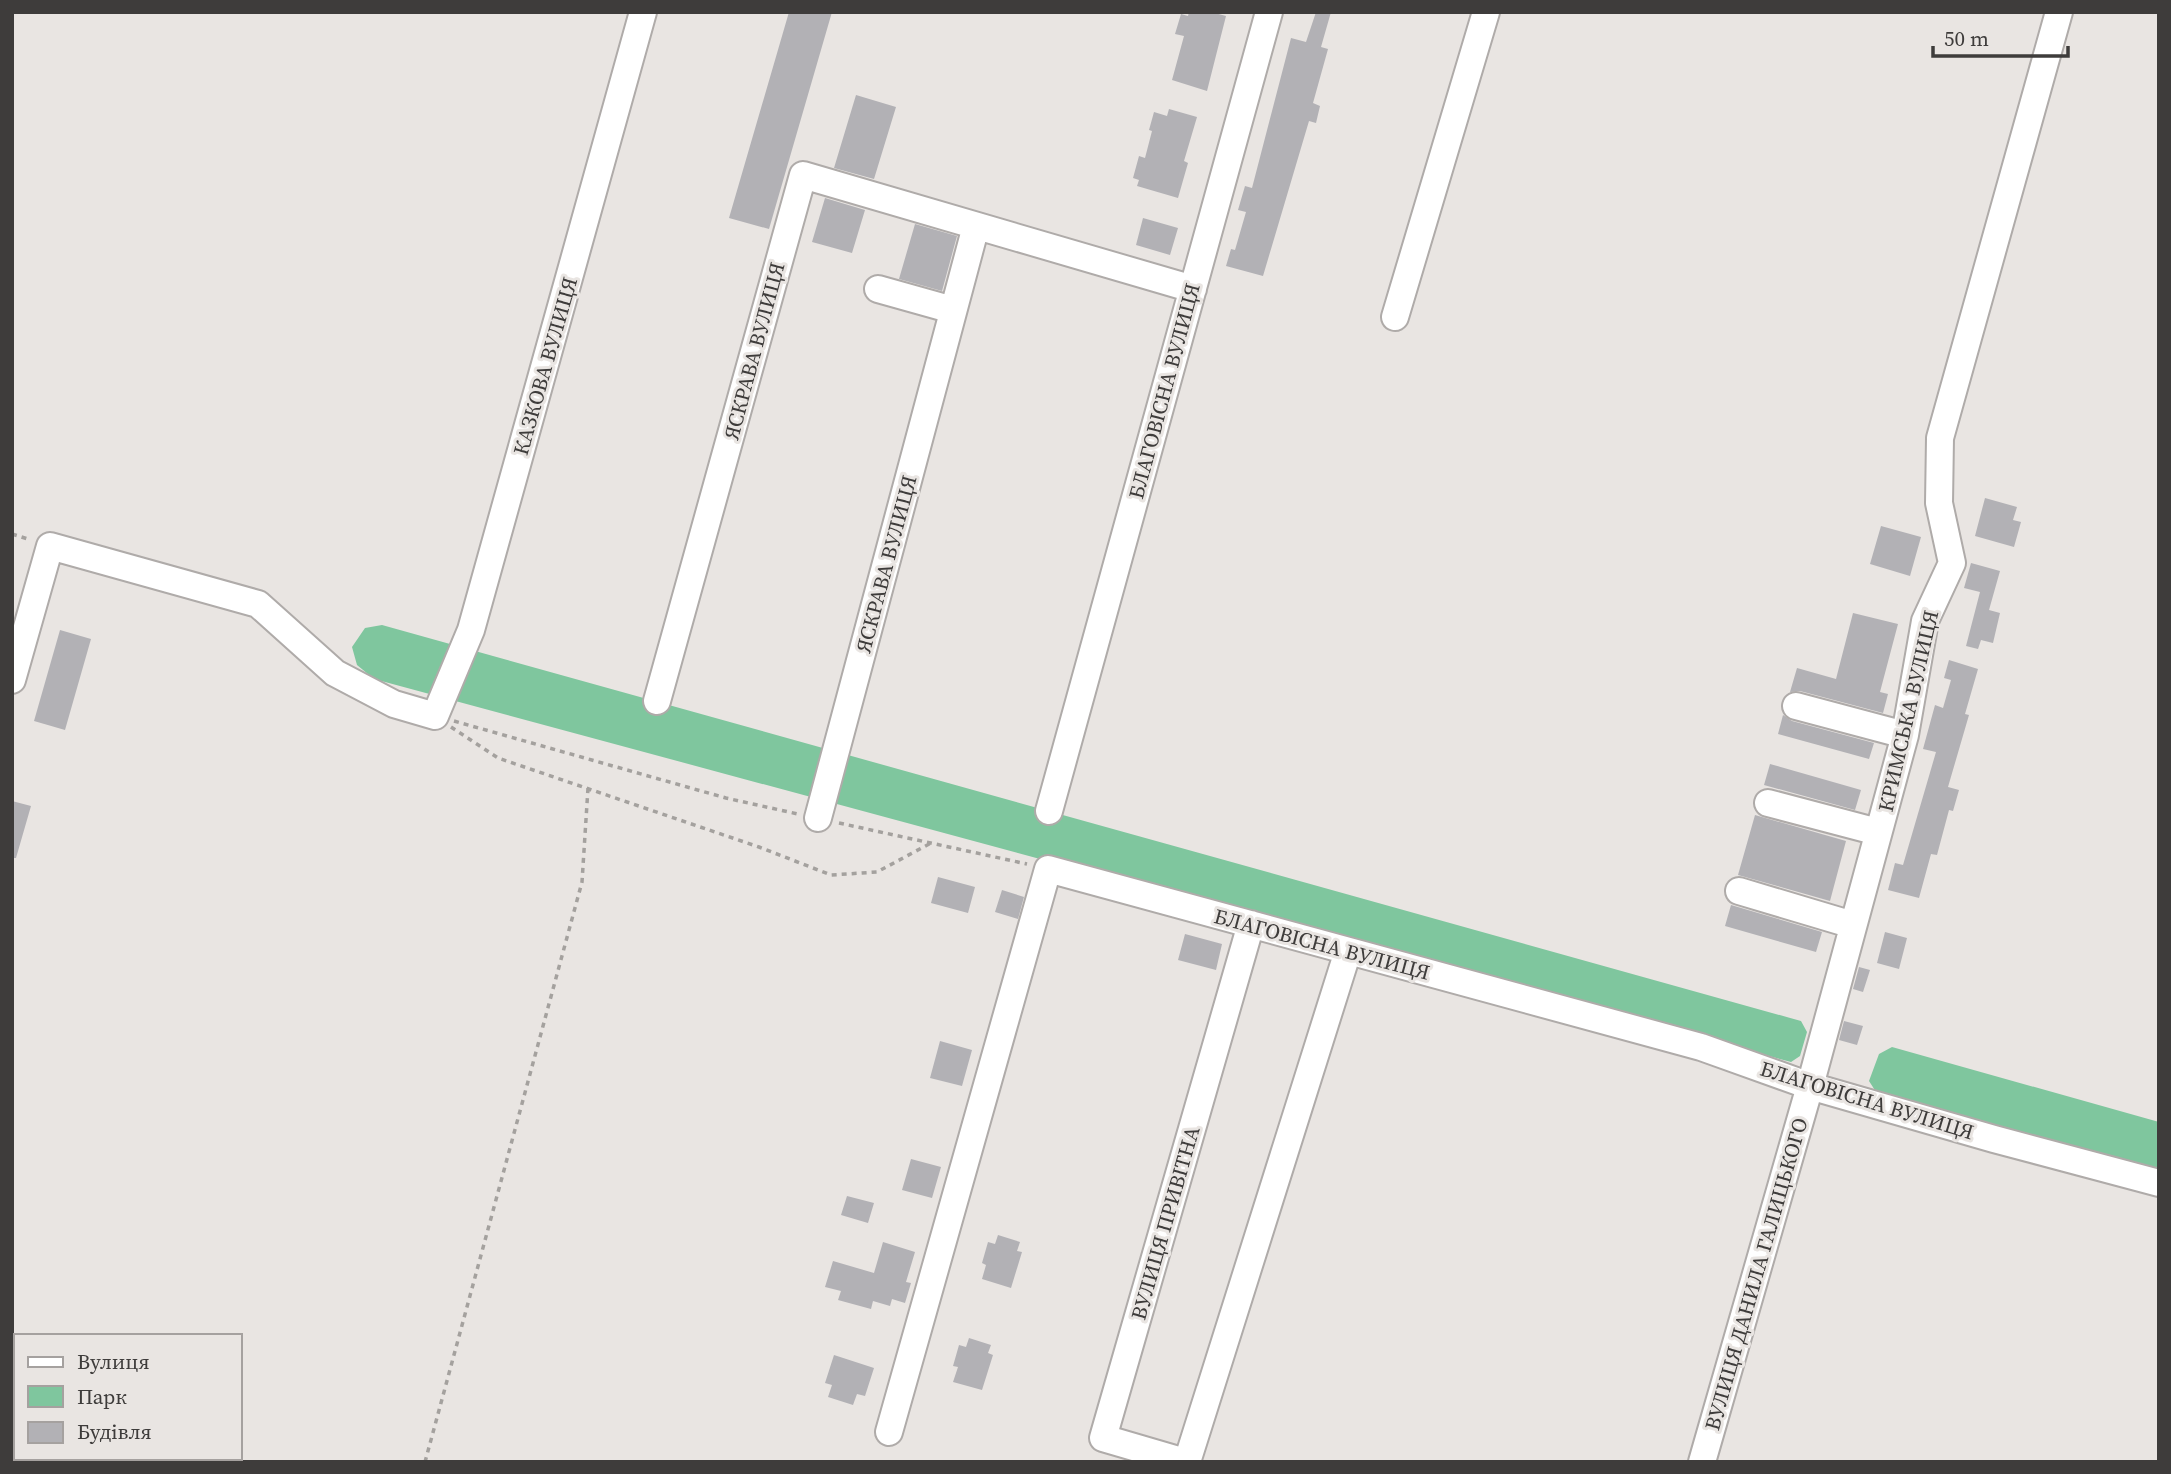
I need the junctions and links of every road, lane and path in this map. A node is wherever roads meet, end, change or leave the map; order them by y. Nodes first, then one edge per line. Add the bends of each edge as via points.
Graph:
1 (643, 12) edge
2 (1269, 12) edge
3 (1486, 12) edge
4 (2059, 12) edge
5 (976, 226) junction
6 (878, 289) dead end
7 (1193, 289) junction
8 (953, 310) junction
9 (1395, 317) dead end
10 (12, 680) edge
11 (657, 701) dead end
12 (1796, 706) dead end
13 (435, 716) junction
14 (1905, 735) junction
15 (588, 789) junction
16 (1768, 803) dead end
17 (1049, 811) dead end
18 (818, 818) junction
19 (1878, 832) junction
20 (931, 843) junction
21 (1048, 869) junction
22 (1739, 891) dead end
23 (1251, 924) junction
24 (1853, 925) junction
25 (1348, 951) junction
26 (1810, 1086) junction
27 (2159, 1183) edge
28 (889, 1432) dead end
29 (425, 1462) edge
30 (1186, 1462) edge
31 (1702, 1462) edge

1 - 13 street, КАЗКОВА ВУЛИЦЯ via 471,630
2 - 7 street, БЛАГОВІСНА ВУЛИЦЯ
3 - 9 street
4 - 14 street, КРИМСЬКА ВУЛИЦЯ via 1940,438 1939,503 1952,563 1925,621
5 - 7 street
5 - 8 street, ЯСКРАВА ВУЛИЦЯ
5 - 11 street, ЯСКРАВА ВУЛИЦЯ via 803,175
6 - 8 street
7 - 17 street, БЛАГОВІСНА ВУЛИЦЯ
8 - 18 street, ЯСКРАВА ВУЛИЦЯ
10 - 13 street via 50,547 258,604 335,673 394,704
12 - 14 street
13 - 15 path via 498,758
13 - 18 path via 726,798
14 - 19 street, КРИМСЬКА ВУЛИЦЯ
15 - 20 path via 831,875 877,872
15 - 29 path via 582,882
16 - 19 street
18 - 20 path
19 - 24 street, КРИМСЬКА ВУЛИЦЯ
20 - 21 path
21 - 23 street, БЛАГОВІСНА ВУЛИЦЯ
21 - 28 street
22 - 24 street
23 - 25 street, БЛАГОВІСНА ВУЛИЦЯ
23 - 30 street, ВУЛИЦЯ ПРИВІТНА via 1103,1438
24 - 26 street, КРИМСЬКА ВУЛИЦЯ
25 - 26 street, БЛАГОВІСНА ВУЛИЦЯ via 1701,1047
25 - 30 street, ВУЛИЦЯ ПРИВІТНА
26 - 27 street, БЛАГОВІСНА ВУЛИЦЯ
26 - 31 street, ВУЛИЦЯ ДАНИЛА ГАЛИЦЬКОГО

